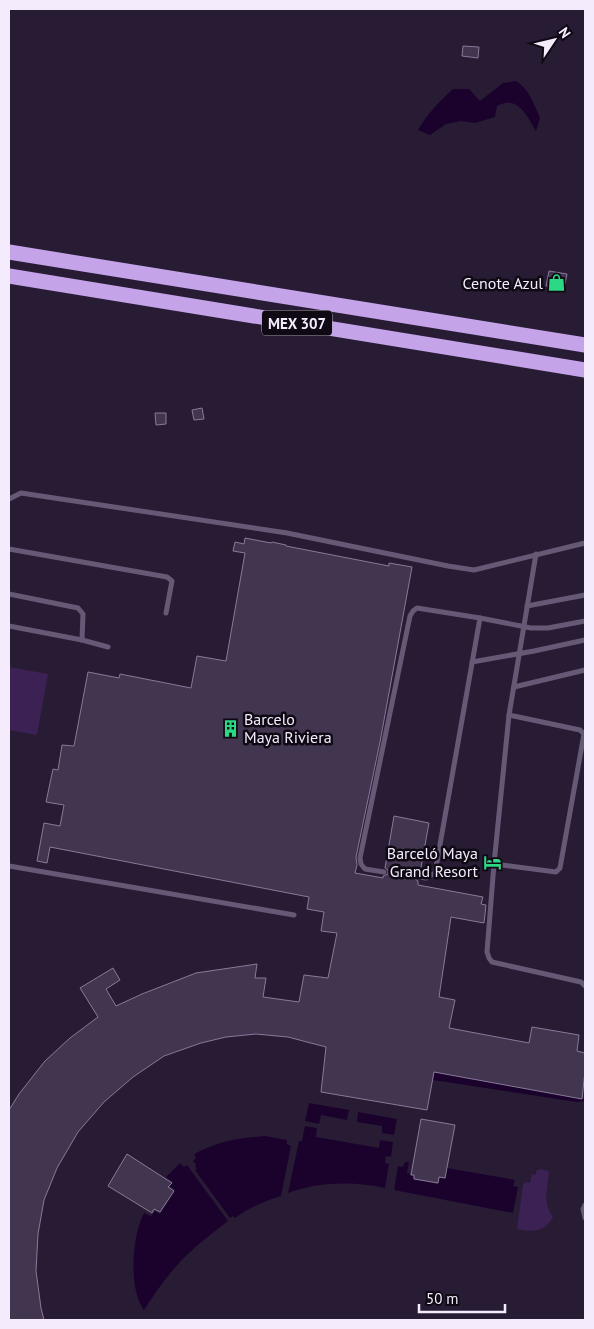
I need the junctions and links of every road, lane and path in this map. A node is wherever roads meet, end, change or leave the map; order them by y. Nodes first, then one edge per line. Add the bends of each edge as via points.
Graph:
1 (9, 252) edge
2 (9, 276) edge
3 (585, 345) edge
4 (585, 370) edge
5 (9, 499) edge
6 (585, 543) edge
7 (9, 549) edge
8 (536, 554) junction
9 (9, 594) edge
10 (585, 594) edge
11 (527, 606) junction
12 (166, 613) dead end
13 (480, 618) junction
14 (585, 621) edge
15 (9, 626) edge
16 (82, 640) junction
17 (585, 640) edge
18 (108, 647) dead end
19 (472, 662) junction
20 (585, 670) edge
21 (514, 687) junction
22 (509, 715) junction
23 (494, 864) junction
24 (9, 866) edge
25 (384, 872) dead end
26 (419, 877) dead end
27 (294, 915) dead end
28 (585, 986) edge
29 (585, 1205) edge
30 (585, 1218) edge

1 - 3 highway, MEX 307
2 - 4 highway, MEX 307
5 - 8 lane via 21,493 277,532 474,570
6 - 8 lane
7 - 12 lane via 170,578
8 - 11 lane
9 - 16 lane via 78,608 83,614
10 - 11 lane
11 - 21 lane
13 - 14 lane via 531,628
13 - 19 lane
13 - 25 lane via 417,608 412,610 360,858 365,869
15 - 16 lane
16 - 18 lane
17 - 19 lane
19 - 26 lane via 435,873 426,878
20 - 21 lane
21 - 22 lane
22 - 23 lane
22 - 23 lane via 580,730 584,734 560,868 556,872
23 - 28 lane via 489,958 492,962 581,982
24 - 27 lane
29 - 30 lane

